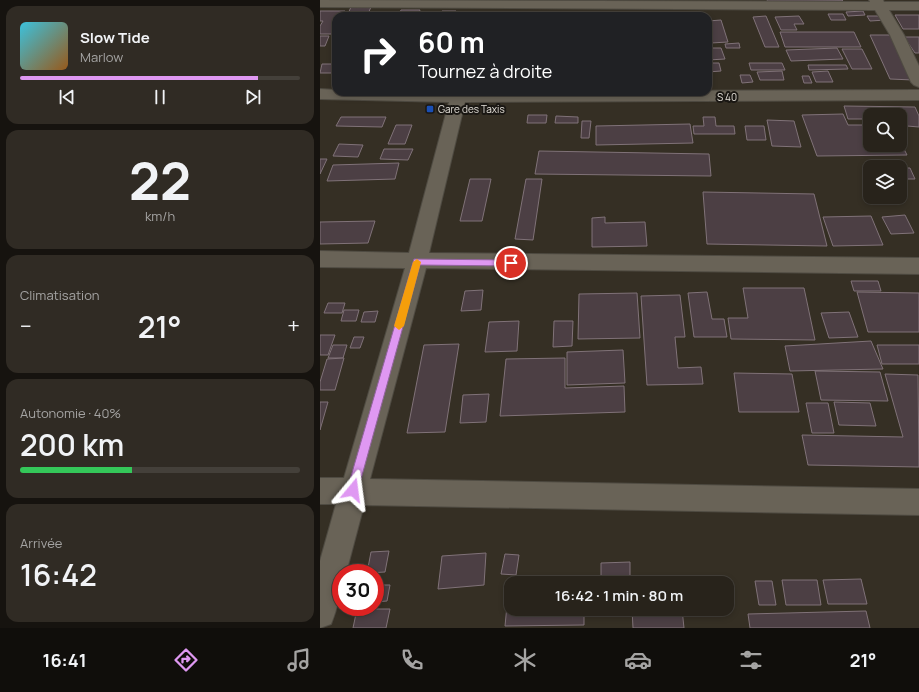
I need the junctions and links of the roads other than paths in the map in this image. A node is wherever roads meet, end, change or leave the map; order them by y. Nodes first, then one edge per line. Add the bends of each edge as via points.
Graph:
1 (320, 3) edge
2 (877, 3) edge
3 (919, 6) edge
4 (482, 7) edge
5 (919, 82) edge
6 (320, 94) edge
7 (332, 94) edge
8 (712, 95) edge
9 (919, 95) edge
10 (458, 96) edge
11 (320, 259) edge
12 (417, 262) junction
13 (919, 266) edge
14 (353, 490) junction
15 (320, 491) edge
16 (919, 502) edge
17 (320, 613) edge

1 - 4 street
2 - 3 street
2 - 4 street
2 - 5 street via 897,35
6 - 7 street, S 40
8 - 9 street, S 40
10 - 12 street
11 - 12 street
12 - 13 street
12 - 14 street
14 - 15 street
14 - 16 street
14 - 17 street

